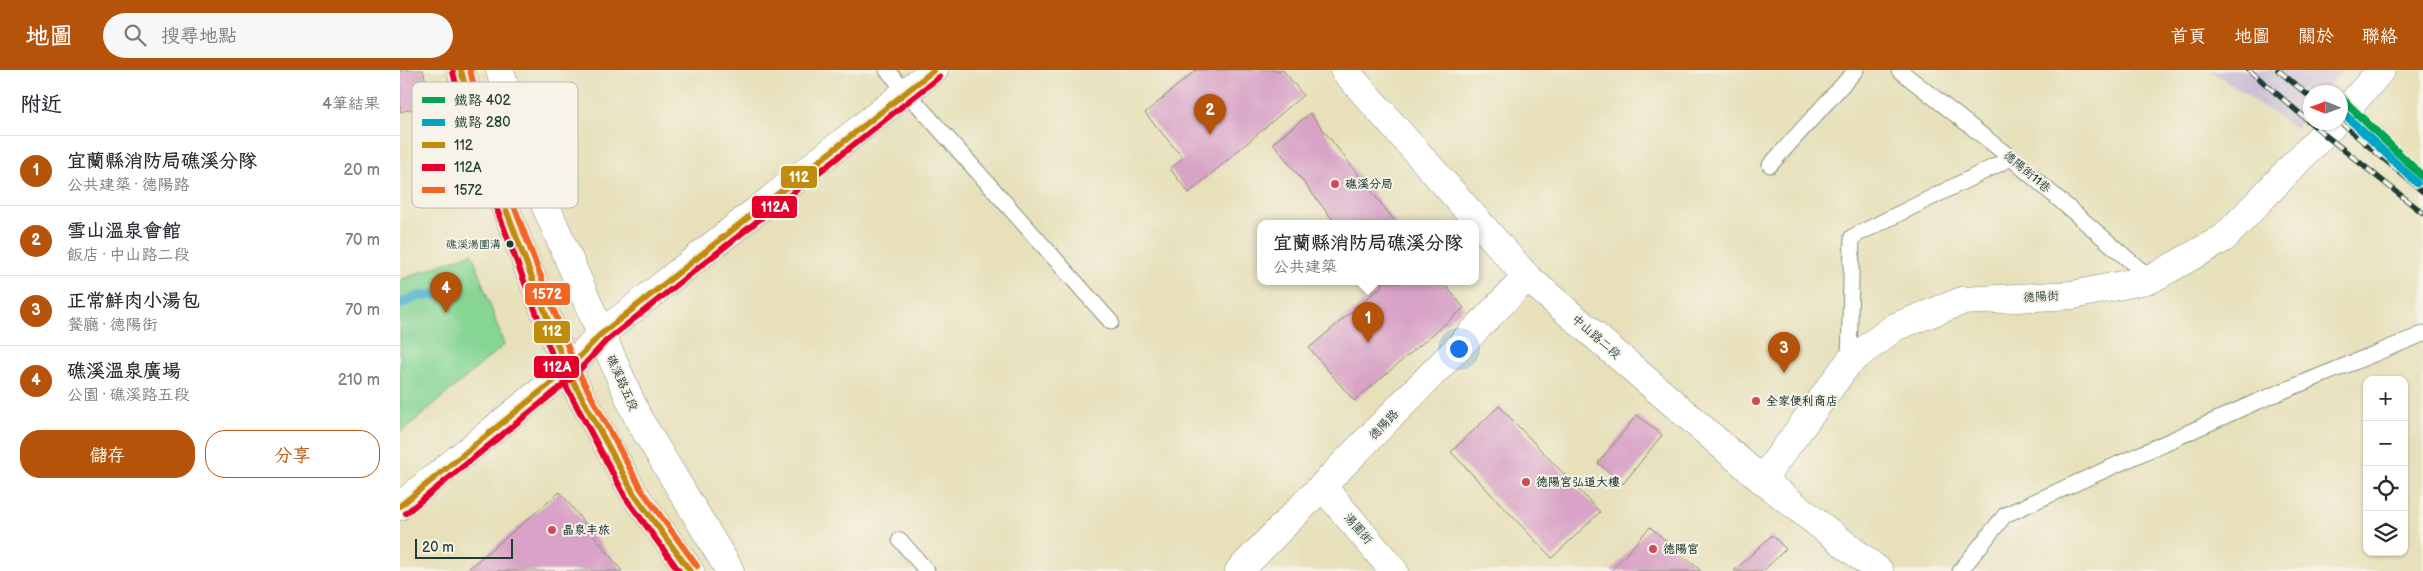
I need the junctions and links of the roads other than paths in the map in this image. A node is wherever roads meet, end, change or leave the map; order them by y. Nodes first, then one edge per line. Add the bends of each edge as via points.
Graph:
1 (887, 70) edge
2 (934, 70) edge
3 (1344, 70) edge
4 (1856, 70) edge
5 (1899, 70) edge
6 (2381, 70) edge
7 (908, 92) junction
8 (2348, 107) edge
9 (2327, 130) edge
10 (2011, 158) junction
11 (1770, 165) dead end
12 (505, 208) edge
13 (546, 208) edge
14 (1477, 220) edge
15 (1479, 223) edge
16 (1527, 277) junction
17 (2151, 279) junction
18 (1111, 322) dead end
19 (2423, 334) edge
20 (600, 335) junction
21 (1849, 362) junction
22 (567, 370) junction
23 (1762, 480) junction
24 (1322, 488) junction
25 (400, 506) edge
26 (900, 540) dead end
27 (690, 571) edge
28 (730, 571) edge
29 (927, 571) edge
30 (1239, 571) edge
31 (1394, 571) edge
32 (1879, 571) edge
33 (1960, 571) edge

1 - 7 lane
2 - 7 street
3 - 14 street, 中山路二段
4 - 11 lane
5 - 10 lane, 德陽街11巷
6 - 8 street
7 - 18 lane
7 - 20 street
9 - 17 street, 德陽街 via 2224,238
10 - 17 lane, 德陽街11巷
10 - 21 lane via 1852,238
12 - 22 street
13 - 20 street, 礁溪路五段
15 - 16 street, 中山路二段
16 - 23 street, 中山路二段
16 - 24 street, 德陽路
17 - 21 street, 德陽街 via 2073,295 1962,301 1895,327
19 - 33 lane via 2256,402 2006,515
20 - 22 street
20 - 28 street, 礁溪路五段 via 638,418
21 - 23 street, 德陽街
22 - 25 street
22 - 27 street via 634,494
23 - 32 street, 中山路二段
24 - 30 street, 德陽路
24 - 31 street, 湯圍街
26 - 29 lane

